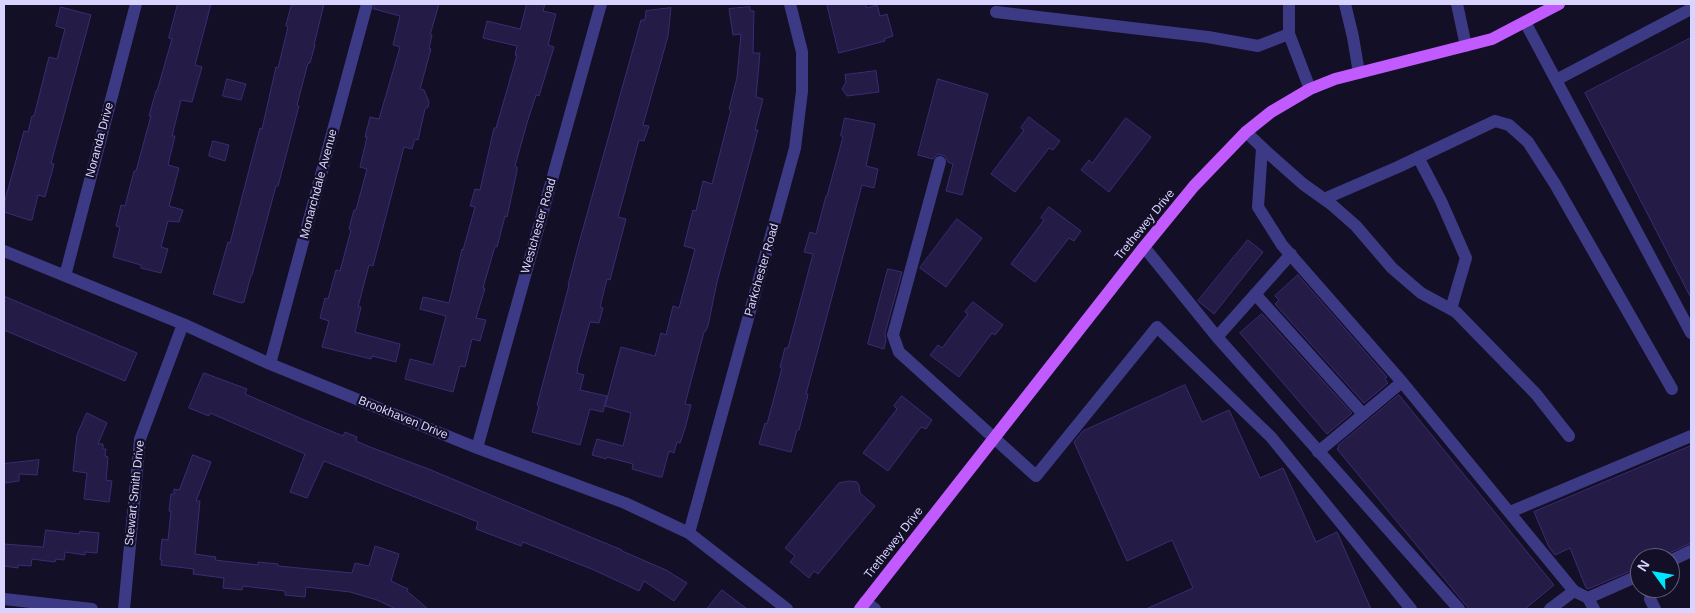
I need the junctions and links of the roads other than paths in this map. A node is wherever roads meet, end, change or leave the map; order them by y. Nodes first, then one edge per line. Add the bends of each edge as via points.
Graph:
1 (136, 4) edge
2 (367, 4) edge
3 (601, 4) edge
4 (790, 4) edge
5 (1289, 4) edge
6 (1345, 4) edge
7 (1457, 4) edge
8 (1559, 4) edge
9 (1691, 9) edge
10 (996, 12) dead end
11 (1525, 22) junction
12 (1290, 34) junction
13 (1466, 46) junction
14 (1359, 73) junction
15 (1556, 80) junction
16 (1310, 89) junction
17 (1246, 132) junction
18 (1262, 148) junction
19 (1418, 157) junction
20 (940, 162) dead end
21 (1324, 199) junction
22 (1144, 247) junction
23 (4, 252) edge
24 (1291, 254) junction
25 (65, 276) junction
26 (1255, 294) junction
27 (1451, 309) junction
28 (183, 324) junction
29 (1691, 333) edge
30 (1217, 337) junction
31 (270, 364) junction
32 (1402, 382) junction
33 (1672, 389) dead end
34 (1363, 414) junction
35 (1569, 436) dead end
36 (1691, 436) edge
37 (995, 438) junction
38 (477, 448) junction
39 (1318, 452) junction
40 (1510, 512) junction
41 (689, 533) junction
42 (1630, 580) edge
43 (1574, 591) junction
44 (4, 598) edge
45 (1591, 604) edge
46 (867, 607) edge
47 (92, 609) edge
48 (124, 609) edge
49 (787, 609) edge
50 (1411, 609) edge
51 (1459, 609) edge
52 (1550, 609) edge

1 - 25 street, Noranda Drive
2 - 31 street, Monarchdale Avenue
3 - 38 street, Westchester Road
4 - 41 street, Parkchester Road via 802,52 802,91 795,148
5 - 12 street
6 - 14 street
7 - 13 street
8 - 11 main road, Trethewey Drive
9 - 15 street
10 - 12 street via 1258,46
11 - 13 main road, Trethewey Drive via 1492,39
11 - 15 street
12 - 16 street
13 - 14 main road, Trethewey Drive
14 - 16 main road, Trethewey Drive
15 - 29 street
16 - 17 main road, Trethewey Drive via 1271,112
17 - 18 street
17 - 22 main road, Trethewey Drive via 1194,186
18 - 21 street
18 - 24 street via 1258,207
19 - 21 street
19 - 27 street via 1466,258
19 - 33 street via 1495,121 1509,125 1528,142
20 - 37 street via 894,335 899,352
21 - 27 street via 1356,226 1392,268 1421,293
22 - 30 street
22 - 37 main road, Trethewey Drive
23 - 25 street, Brookhaven Drive
24 - 26 street
24 - 32 street
25 - 28 street, Brookhaven Drive
26 - 30 street
26 - 34 street
27 - 35 street via 1512,368
28 - 31 street, Brookhaven Drive
28 - 48 street, Stewart Smith Drive via 140,439
30 - 39 street
31 - 38 street, Brookhaven Drive
32 - 34 street
32 - 40 street
34 - 39 street
36 - 40 street
37 - 46 main road, Trethewey Drive
37 - 50 street via 1036,476 1157,327 1271,437
38 - 41 street, Brookhaven Drive via 625,503
39 - 51 street
40 - 43 street
41 - 49 street, Brookhaven Drive
42 - 45 street
43 - 45 street
43 - 52 street
44 - 47 street

